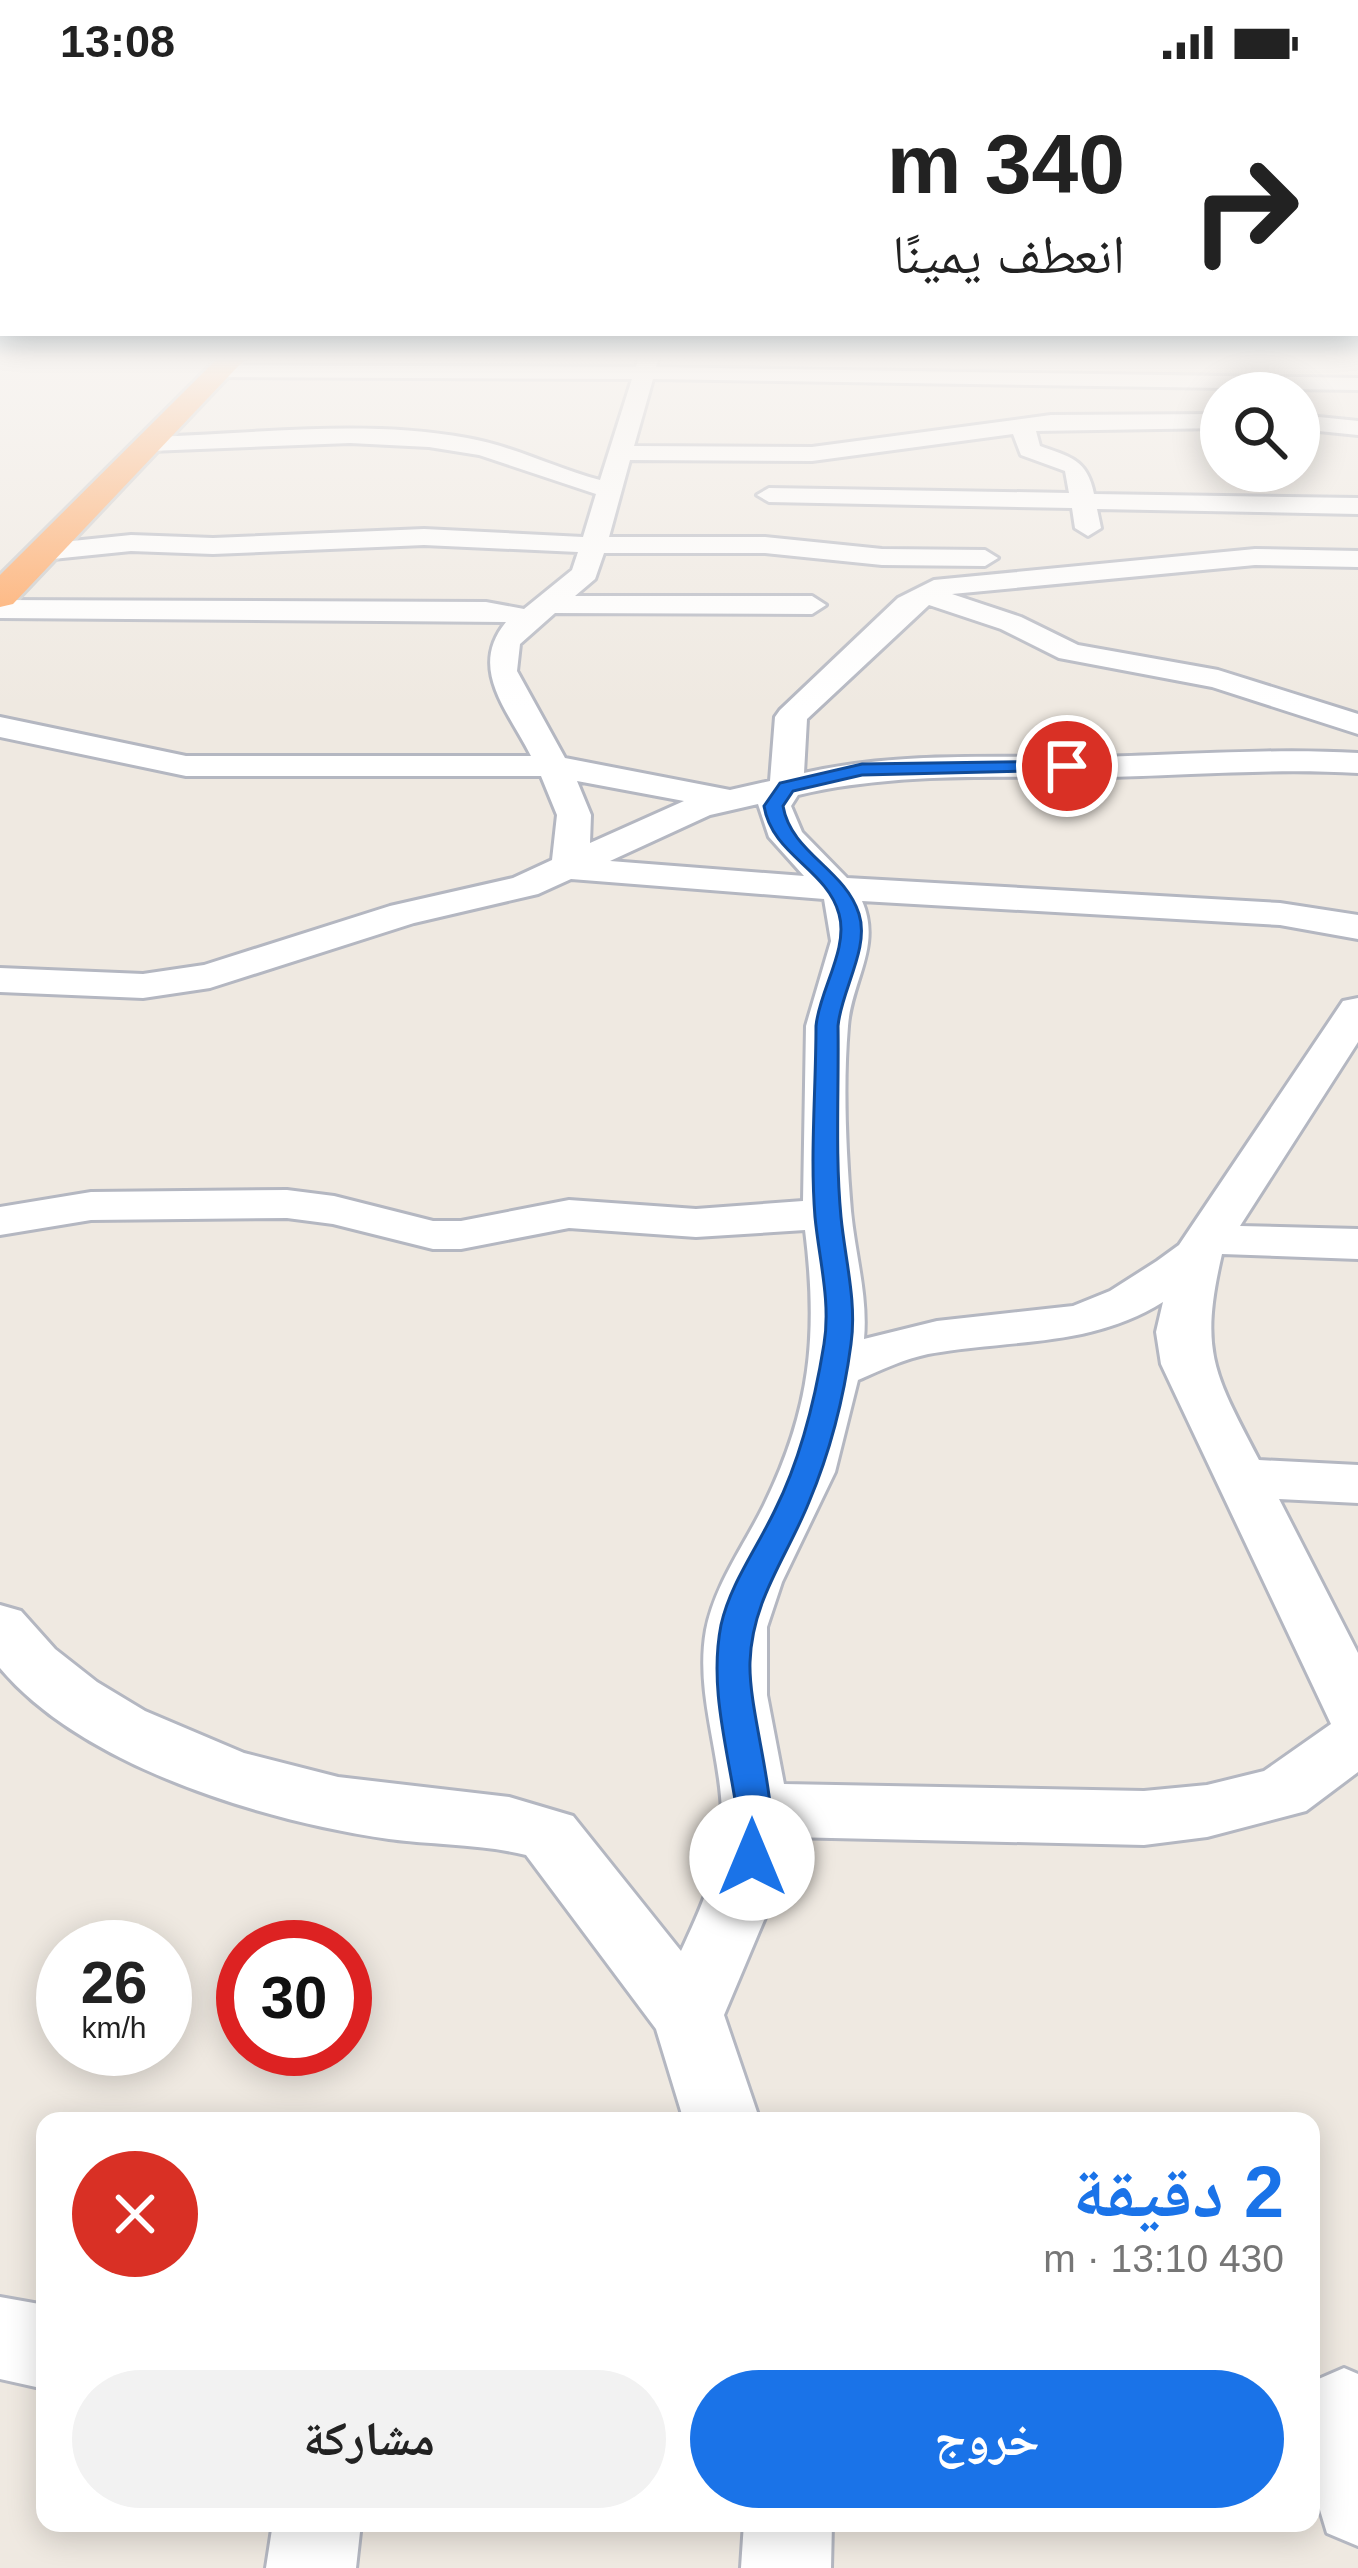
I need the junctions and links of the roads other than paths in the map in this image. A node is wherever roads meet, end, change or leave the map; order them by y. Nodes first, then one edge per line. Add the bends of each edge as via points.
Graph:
1 (119, 476) edge
2 (551, 476) edge
3 (615, 476) edge
4 (771, 476) edge
5 (1076, 476) edge
6 (610, 490) junction
7 (769, 495) junction
8 (1084, 501) junction
9 (1358, 506) edge
10 (765, 544) junction
11 (590, 545) junction
12 (47, 549) junction
13 (0, 550) edge
14 (1041, 551) junction
15 (844, 554) junction
16 (1351, 556) edge
17 (1178, 562) junction
18 (925, 594) junction
19 (0, 596) edge
20 (0, 609) edge
21 (538, 613) junction
22 (809, 630) junction
23 (813, 694) junction
24 (1358, 724) edge
25 (0, 727) edge
26 (1358, 764) edge
27 (552, 766) junction
28 (786, 787) junction
29 (729, 800) junction
30 (570, 868) junction
31 (836, 889) junction
32 (1358, 927) edge
33 (0, 980) edge
34 (1358, 1010) edge
35 (1358, 1069) edge
36 (1313, 1074) junction
37 (827, 1214) junction
38 (0, 1221) edge
39 (1358, 1244) edge
40 (1202, 1247) junction
41 (832, 1372) junction
42 (1240, 1478) junction
43 (1358, 1484) edge
44 (2, 1635) edge
45 (1358, 1715) edge
46 (1358, 1738) edge
47 (755, 1810) junction
48 (688, 2014) junction
49 (719, 2112) edge
50 (0, 2338) edge
51 (36, 2345) edge
52 (1338, 2410) edge
53 (1358, 2502) edge
54 (316, 2532) edge
55 (788, 2532) edge
56 (311, 2568) edge
57 (786, 2568) edge

1 - 12 highway
2 - 6 street
3 - 6 street
4 - 7 street
5 - 8 street
6 - 11 street
7 - 8 street
7 - 10 street
8 - 9 street via 1219,491
8 - 14 street via 1090,525 1076,541
10 - 11 street
10 - 15 street
11 - 12 street via 378,537
11 - 21 street via 585,573
12 - 13 street
12 - 19 highway
14 - 15 street via 937,559
14 - 17 street
15 - 22 street
16 - 17 street
17 - 18 street via 965,581
18 - 23 street
18 - 24 street via 1070,652 1239,684
20 - 21 street
21 - 22 street
21 - 27 street via 505,642 502,671
22 - 23 street
23 - 28 street via 791,717
25 - 27 street via 186,766
26 - 28 street via 1271,758 896,767
27 - 29 street
27 - 30 street via 574,815
28 - 29 street
28 - 31 street via 774,806 777,826
29 - 30 street via 666,820
30 - 31 street
30 - 33 street via 178,983
31 - 32 street via 1280,914
31 - 37 street via 850,916 827,1026
34 - 36 street
35 - 36 street
36 - 40 street
37 - 38 street via 696,1222 569,1214 461,1235 287,1204 92,1206
37 - 41 street via 840,1311
39 - 40 street
40 - 41 street via 1132,1300 1098,1315 934,1337
40 - 42 street via 1182,1332 1187,1364
41 - 47 street via 813,1454 738,1624 733,1665
42 - 43 street
42 - 45 street
44 - 48 street via 81,1706 163,1748 328,1804 516,1822 549,1835
46 - 47 street via 1283,1792 1207,1811 1144,1818
47 - 48 street via 752,1858
48 - 49 street
50 - 51 street
52 - 53 street
54 - 56 street
55 - 57 street

